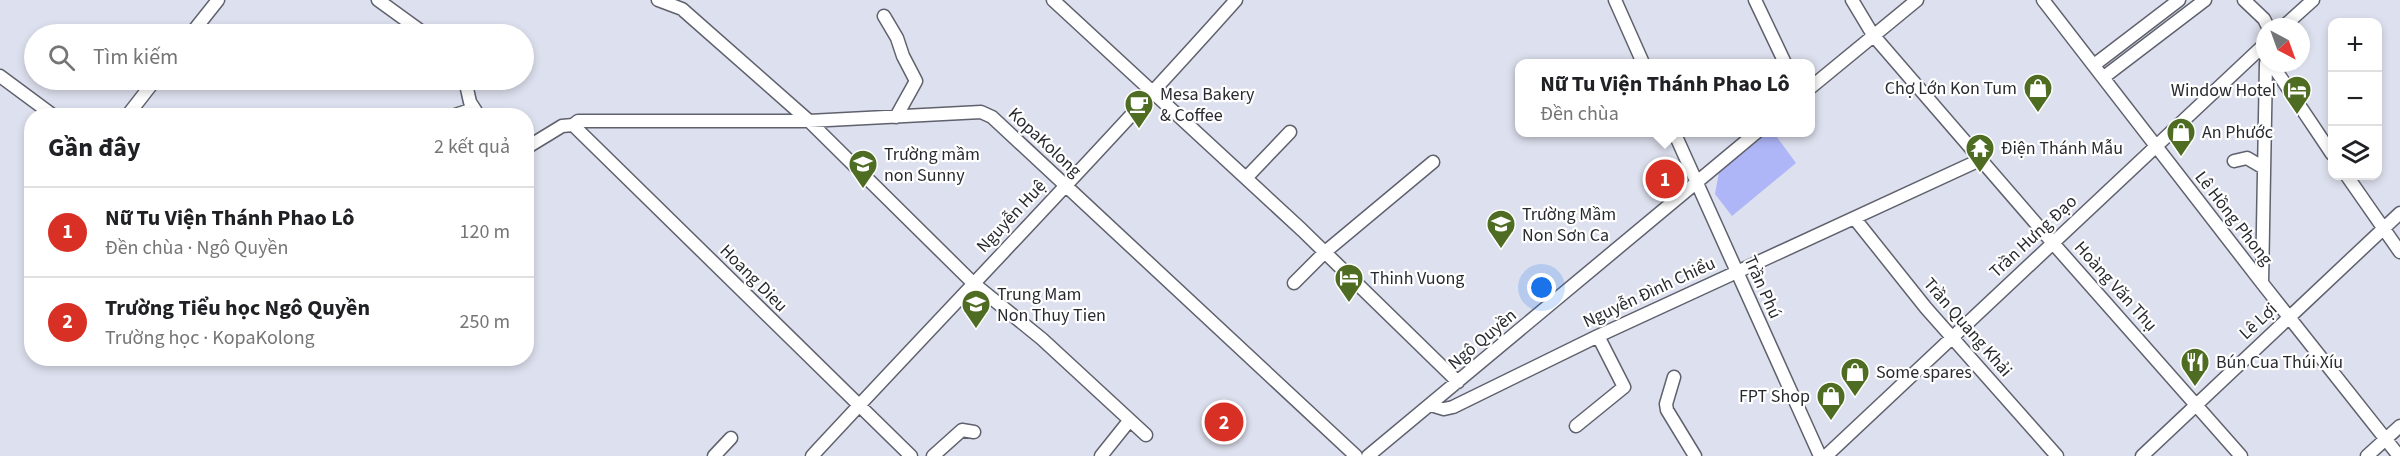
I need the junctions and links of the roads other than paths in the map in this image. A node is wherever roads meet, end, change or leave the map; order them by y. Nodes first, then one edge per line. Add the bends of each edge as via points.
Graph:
1 (218, 0) edge
2 (378, 0) edge
3 (658, 0) edge
4 (1053, 0) edge
5 (1236, 0) edge
6 (1615, 0) edge
7 (1755, 0) edge
8 (1852, 0) edge
9 (1917, 0) edge
10 (2179, 0) edge
11 (2205, 0) edge
12 (2244, 0) edge
13 (2313, 0) edge
14 (2048, 2) edge
15 (684, 4) edge
16 (2257, 5) edge
17 (884, 16) dead end
18 (2293, 18) edge
19 (199, 24) edge
20 (411, 24) edge
21 (1873, 35) junction
22 (2256, 53) edge
23 (1641, 59) edge
24 (1783, 59) edge
25 (2094, 65) junction
26 (2266, 72) edge
27 (2277, 72) edge
28 (0, 76) edge
29 (2103, 77) junction
30 (1815, 84) edge
31 (147, 90) edge
32 (467, 90) edge
33 (1154, 93) junction
34 (43, 108) edge
35 (133, 108) edge
36 (474, 108) edge
37 (896, 117) junction
38 (809, 121) junction
39 (573, 125) junction
40 (1290, 132) dead end
41 (1676, 137) edge
42 (1751, 137) edge
43 (534, 143) edge
44 (2156, 147) junction
45 (2328, 148) edge
46 (1982, 159) junction
47 (2234, 161) dead end
48 (1433, 162) dead end
49 (2264, 168) junction
50 (1246, 178) junction
51 (2350, 180) edge
52 (1697, 183) junction
53 (1065, 185) junction
54 (2400, 213) edge
55 (1855, 219) junction
56 (2384, 229) junction
57 (2052, 242) junction
58 (1325, 252) junction
59 (2400, 252) edge
60 (1737, 272) junction
61 (973, 283) junction
62 (1294, 283) dead end
63 (2262, 284) junction
64 (2289, 318) junction
65 (1598, 336) junction
66 (1953, 338) junction
67 (1674, 377) dead end
68 (1458, 382) junction
69 (2197, 404) junction
70 (1431, 405) junction
71 (858, 406) junction
72 (1129, 421) junction
73 (1576, 426) dead end
74 (2400, 426) edge
75 (974, 432) dead end
76 (1146, 435) dead end
77 (731, 438) dead end
78 (2386, 438) junction
79 (714, 456) edge
80 (812, 456) edge
81 (911, 456) edge
82 (933, 456) edge
83 (1101, 456) edge
84 (1356, 456) edge
85 (1368, 456) edge
86 (1695, 456) edge
87 (1820, 456) edge
88 (1826, 456) edge
89 (2056, 456) edge
90 (2142, 456) edge
91 (2241, 456) edge
92 (2367, 456) edge
93 (2399, 456) edge

1 - 19 street
2 - 20 street
3 - 15 street
4 - 33 street
5 - 33 street, Nguyễn Huệ
6 - 23 street
7 - 24 street
8 - 21 street, Hoàng Văn Thụ
9 - 21 street
10 - 25 street
11 - 29 street
12 - 16 street
13 - 18 street
14 - 25 street, Lê Hồng Phong
15 - 38 street
17 - 37 street via 916,81
21 - 30 street
21 - 46 street, Hoàng Văn Thụ
22 - 44 street, Trần Hưng Đạo
25 - 29 street, Lê Hồng Phong
26 - 49 street
27 - 45 street
28 - 34 street
29 - 44 street, Lê Hồng Phong
31 - 35 street
32 - 36 street
33 - 50 street
33 - 53 street, Nguyễn Huệ
37 - 38 street, KopaKolong
37 - 53 street, KopaKolong via 981,112 992,117
38 - 39 street, KopaKolong via 578,121
38 - 61 street
39 - 43 street, KopaKolong via 562,126
39 - 71 street, Hoang Dieu
40 - 50 street
41 - 52 street, Trần Phú
42 - 52 street, Ngô Quyền
44 - 57 street, Trần Hưng Đạo
44 - 63 street, Lê Hồng Phong
46 - 55 street, Nguyễn Đình Chiểu
46 - 57 street, Hoàng Văn Thụ
47 - 49 street via 2247,158
48 - 58 street
49 - 63 street
50 - 58 street
51 - 56 street
52 - 60 street, Trần Phú
52 - 68 street, Ngô Quyền
53 - 61 street, Nguyễn Huệ
53 - 84 street, KopaKolong
54 - 56 street, Lê Lợi
55 - 60 street, Nguyễn Đình Chiểu
55 - 66 street, Trần Quang Khải
56 - 59 street
56 - 64 street, Lê Lợi
57 - 66 street, Trần Hưng Đạo
57 - 69 street, Hoàng Văn Thụ
58 - 62 street
58 - 68 street
60 - 65 street, Nguyễn Đình Chiểu
60 - 87 street, Trần Phú
61 - 71 street, Nguyễn Huệ
61 - 72 street via 1042,339
63 - 64 street, Lê Hồng Phong
64 - 69 street, Lê Lợi
64 - 78 street, Lê Hồng Phong
65 - 70 street, Nguyễn Đình Chiểu via 1453,408
65 - 73 street via 1623,387
66 - 88 street, Trần Hưng Đạo
66 - 89 street, Trần Quang Khải
67 - 86 street via 1667,410
68 - 70 street, Ngô Quyền
69 - 90 street, Lê Lợi
69 - 91 street, Hoàng Văn Thụ
70 - 85 street, Ngô Quyền
71 - 80 street, Nguyễn Huệ
71 - 81 street, Hoang Dieu
72 - 76 street
72 - 83 street
74 - 78 street
75 - 82 street via 962,430
77 - 79 street
78 - 92 street
78 - 93 street, Lê Hồng Phong

